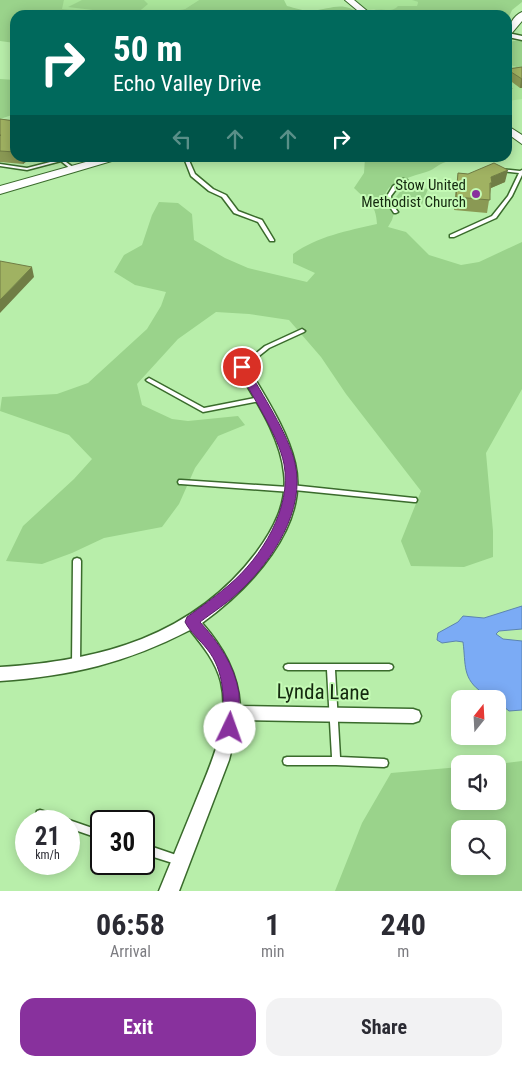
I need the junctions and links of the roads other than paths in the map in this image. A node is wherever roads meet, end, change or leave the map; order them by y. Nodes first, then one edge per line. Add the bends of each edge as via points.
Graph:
1 (349, 0) edge
2 (362, 10) edge
3 (520, 19) edge
4 (512, 29) edge
5 (512, 132) edge
6 (522, 141) edge
7 (54, 162) edge
8 (64, 162) edge
9 (97, 162) edge
10 (188, 162) edge
11 (0, 165) edge
12 (73, 169) junction
13 (492, 170) edge
14 (520, 172) edge
15 (405, 180) dead end
16 (0, 190) edge
17 (396, 212) dead end
18 (452, 236) dead end
19 (272, 240) dead end
20 (302, 331) dead end
21 (242, 367) joint
22 (149, 380) dead end
23 (260, 399) junction
24 (181, 482) dead end
25 (291, 488) junction
26 (414, 500) dead end
27 (76, 561) dead end
28 (191, 622) junction
29 (76, 667) junction
30 (288, 667) dead end
31 (331, 667) junction
32 (389, 667) dead end
33 (0, 674) edge
34 (232, 713) junction
35 (335, 715) junction
36 (414, 716) dead end
37 (287, 761) dead end
38 (336, 761) junction
39 (384, 763) dead end
40 (155, 853) edge
41 (181, 861) junction
42 (169, 891) edge

1 - 2 street
3 - 4 street
5 - 6 street
7 - 11 lane via 27,169
8 - 12 lane
9 - 12 street
10 - 19 lane via 193,176 224,196 236,212 260,221
12 - 16 street
13 - 14 lane
14 - 18 lane via 510,196 494,217
15 - 17 lane via 389,196
20 - 21 lane via 267,347
21 - 23 street
22 - 23 lane via 203,410
23 - 25 street via 289,463
24 - 25 lane
25 - 26 lane
25 - 28 street via 278,533 264,555 235,588
27 - 29 lane
28 - 29 street via 133,650
28 - 34 street via 222,661 232,694
29 - 33 street
30 - 31 lane
31 - 32 lane
31 - 35 lane
34 - 35 street, Lynda Lane
34 - 41 street via 226,745
35 - 36 street, Lynda Lane
35 - 38 lane
37 - 38 lane
38 - 39 lane
40 - 41 lane
41 - 42 street

